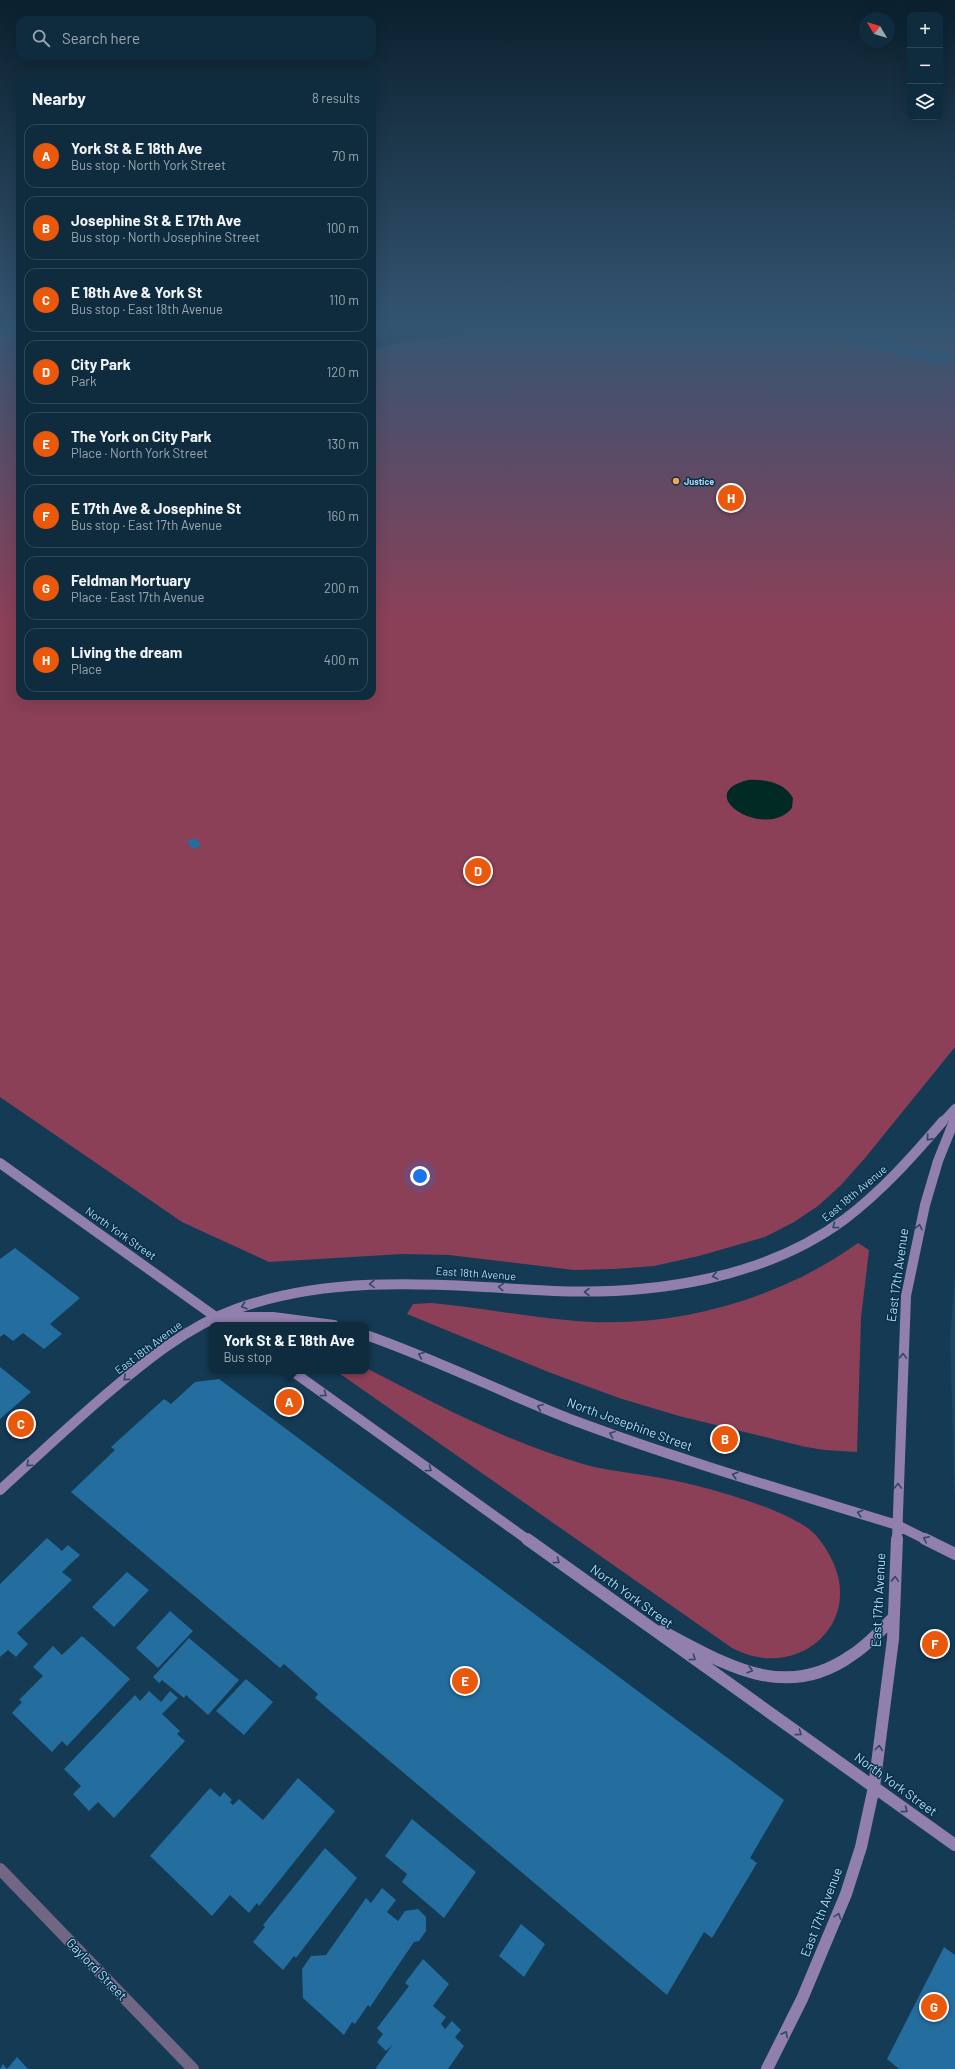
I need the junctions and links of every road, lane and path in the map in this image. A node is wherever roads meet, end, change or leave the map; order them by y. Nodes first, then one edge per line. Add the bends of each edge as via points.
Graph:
1 (955, 1108) edge
2 (955, 1118) edge
3 (0, 1163) edge
4 (216, 1317) junction
5 (223, 1322) edge
6 (311, 1322) edge
7 (369, 1336) edge
8 (296, 1374) edge
9 (0, 1490) edge
10 (897, 1525) junction
11 (955, 1554) edge
12 (893, 1618) junction
13 (638, 1619) junction
14 (874, 1787) junction
15 (955, 1845) edge
16 (0, 1869) edge
17 (194, 2069) edge
18 (767, 2069) edge

1 -> 4 main road, East 18th Avenue via 893,1176 828,1231 777,1256 721,1275 642,1290 597,1292 433,1283 332,1286 273,1297
10 -> 2 main road, East 17th Avenue via 906,1296 928,1191
3 - 4 main road, North York Street
4 - 5 main road, North York Street
4 - 6 main road via 273,1317
4 -> 9 main road, East 18th Avenue via 178,1338 134,1371
10 -> 7 main road, North Josephine Street via 623,1438 550,1411 406,1349
8 -> 13 main road, North York Street
11 -> 10 main road, North Josephine Street
12 -> 10 main road, East 17th Avenue
13 -> 12 main road via 733,1665 762,1674 797,1678 817,1673 847,1660
14 -> 12 main road, East 17th Avenue via 893,1639
13 -> 14 main road, North York Street
14 -> 15 main road, North York Street
18 -> 14 main road, East 17th Avenue via 802,1999 846,1894 861,1847
16 - 17 street, Gaylord Street

